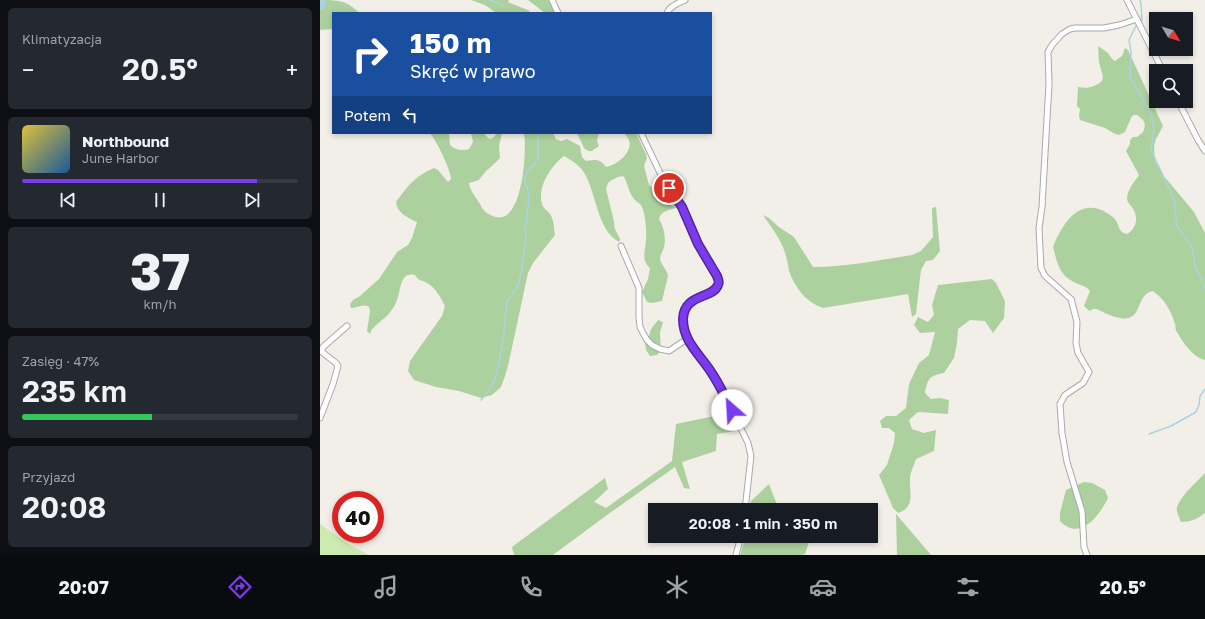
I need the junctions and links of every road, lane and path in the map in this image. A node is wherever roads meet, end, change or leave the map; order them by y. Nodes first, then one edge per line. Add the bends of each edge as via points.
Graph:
1 (552, 0) edge
2 (685, 0) edge
3 (1127, 0) edge
4 (558, 12) edge
5 (667, 12) edge
6 (1137, 19) junction
7 (1160, 64) edge
8 (1182, 108) edge
9 (641, 134) edge
10 (1205, 151) edge
11 (621, 246) dead end
12 (347, 326) dead end
13 (687, 339) junction
14 (320, 418) edge
15 (746, 503) edge
16 (739, 543) edge
17 (736, 555) edge
18 (1087, 555) edge

1 - 4 street
2 - 5 street via 675,4
3 - 6 street
6 - 7 street
6 - 18 street via 1104,28 1070,30 1062,34 1048,52 1049,84 1039,228 1040,260 1045,276 1071,299 1077,322 1078,353 1089,372 1082,383 1065,395 1060,404 1067,462 1082,511 1084,547
8 - 10 street
9 - 13 street via 663,179 682,207 698,244 719,282 715,289 693,301 686,308 683,319
11 - 13 street via 639,288 640,327 647,340 660,349 669,351
12 - 14 street via 322,350 338,366
13 - 15 street via 716,378 748,443 751,456
16 - 17 street

